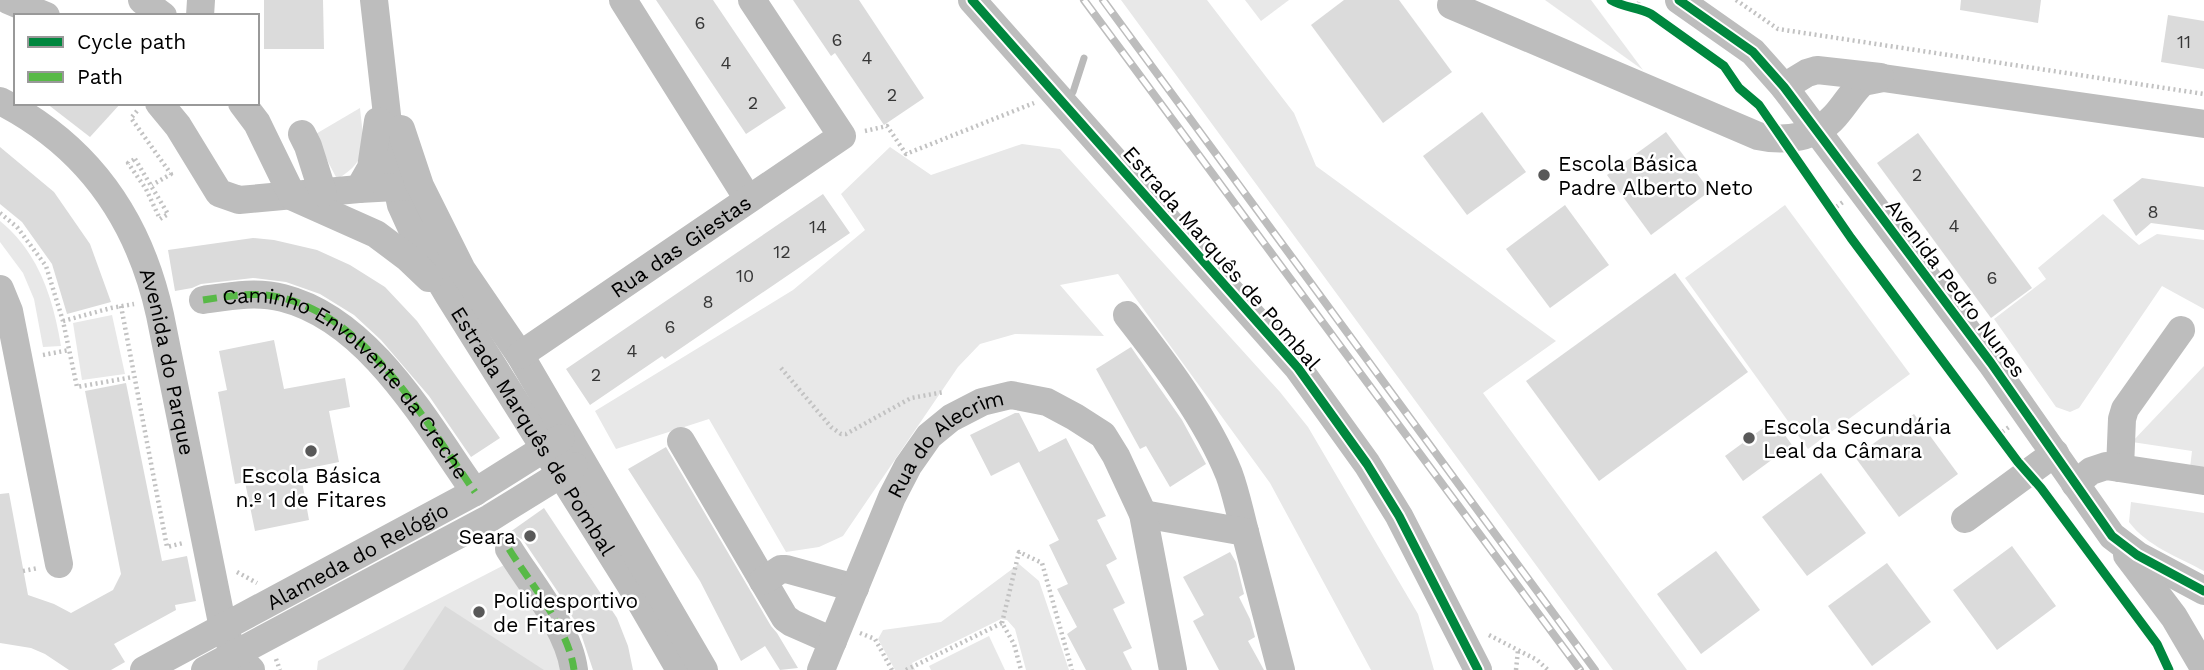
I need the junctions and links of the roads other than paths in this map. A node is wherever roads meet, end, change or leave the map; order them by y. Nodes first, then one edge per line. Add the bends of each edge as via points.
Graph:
1 (8, 0) edge
2 (142, 0) edge
3 (374, 0) edge
4 (623, 0) edge
5 (752, 0) edge
6 (972, 0) edge
7 (1679, 0) edge
8 (1451, 5) dead end
9 (41, 14) edge
10 (160, 14) edge
11 (1883, 78) junction
12 (384, 80) junction
13 (1784, 86) junction
14 (0, 101) edge
15 (161, 105) edge
16 (244, 105) edge
17 (2204, 124) edge
18 (1818, 131) junction
19 (302, 134) dead end
20 (359, 189) junction
21 (406, 192) junction
22 (323, 193) junction
23 (293, 197) junction
24 (748, 199) junction
25 (348, 221) junction
26 (0, 289) edge
27 (449, 296) junction
28 (203, 300) dead end
29 (1127, 314) dead end
30 (2181, 330) dead end
31 (520, 355) junction
32 (555, 441) junction
33 (681, 441) dead end
34 (2055, 453) junction
35 (571, 468) junction
36 (2120, 468) junction
37 (2204, 481) edge
38 (2075, 484) junction
39 (475, 492) junction
40 (1143, 514) junction
41 (1965, 519) dead end
42 (1245, 532) junction
43 (2112, 536) junction
44 (509, 549) dead end
45 (59, 564) dead end
46 (763, 581) junction
47 (855, 588) junction
48 (2204, 591) edge
49 (223, 628) junction
50 (833, 641) junction
51 (243, 662) edge
52 (2204, 668) edge
53 (144, 670) edge
54 (205, 670) edge
55 (574, 670) edge
56 (680, 670) edge
57 (704, 670) edge
58 (821, 670) edge
59 (1173, 670) edge
60 (1281, 670) edge
61 (1478, 670) edge

1 - 9 street
2 - 10 street
3 - 12 street, Estrada Marquês de Pombal
4 - 24 street
5 - 24 street, Rua das Giestas via 842,136
6 - 61 street, Estrada Marquês de Pombal via 1298,368 1399,516
7 - 13 street, Avenida Pedro Nunes via 1753,52
8 - 18 street via 1758,136 1783,141
11 - 13 street via 1816,70
11 - 17 street
11 - 18 street via 1863,82
12 - 20 street, Estrada Marquês de Pombal via 371,168
12 - 21 street, Estrada Marquês de Pombal
13 - 18 street, Avenida Pedro Nunes
14 - 49 street, Avenida do Parque via 32,118 77,154 119,207 146,264
15 - 23 street via 219,193 239,200
16 - 23 street
18 - 34 street, Avenida Pedro Nunes
19 - 22 street
20 - 21 street
20 - 22 street
21 - 25 street via 380,220
21 - 27 street, Estrada Marquês de Pombal via 421,248
21 - 31 street, Estrada Marquês de Pombal
22 - 23 street
23 - 25 street
24 - 31 street, Rua das Giestas
25 - 27 street via 376,234
26 - 45 street via 9,312
27 - 32 street, Estrada Marquês de Pombal
28 - 39 street, Caminho Envolvente da Creche via 258,294 283,298 307,306 356,337 393,377
29 - 42 street via 1199,418 1229,474
30 - 36 street via 2125,409
31 - 32 street, Estrada Marquês de Pombal
32 - 35 street, Estrada Marquês de Pombal
32 - 39 street, Alameda do Relógio
33 - 46 street
34 - 38 street, Avenida Pedro Nunes
34 - 41 street
35 - 51 street, Alameda do Relógio
35 - 56 street, Estrada Marquês de Pombal
35 - 57 street, Estrada Marquês de Pombal
36 - 37 street
36 - 38 street via 2098,468
38 - 43 street, Avenida Pedro Nunes
39 - 49 street, Alameda do Relógio
40 - 42 street
40 - 47 street, Rua do Alecrim via 1103,435 1047,402 1011,396 982,402 929,436 908,466
40 - 59 street, Rua do Alecrim
42 - 60 street
43 - 48 street, Avenida Pedro Nunes
43 - 52 street via 2174,617
44 - 55 street via 557,624
46 - 47 street via 786,569
46 - 50 street via 785,618
47 - 50 street, Rua do Alecrim
49 - 51 street, Avenida do Parque
49 - 53 street, Alameda do Relógio
50 - 58 street, Rua do Alecrim
51 - 54 street, Alameda do Relógio

